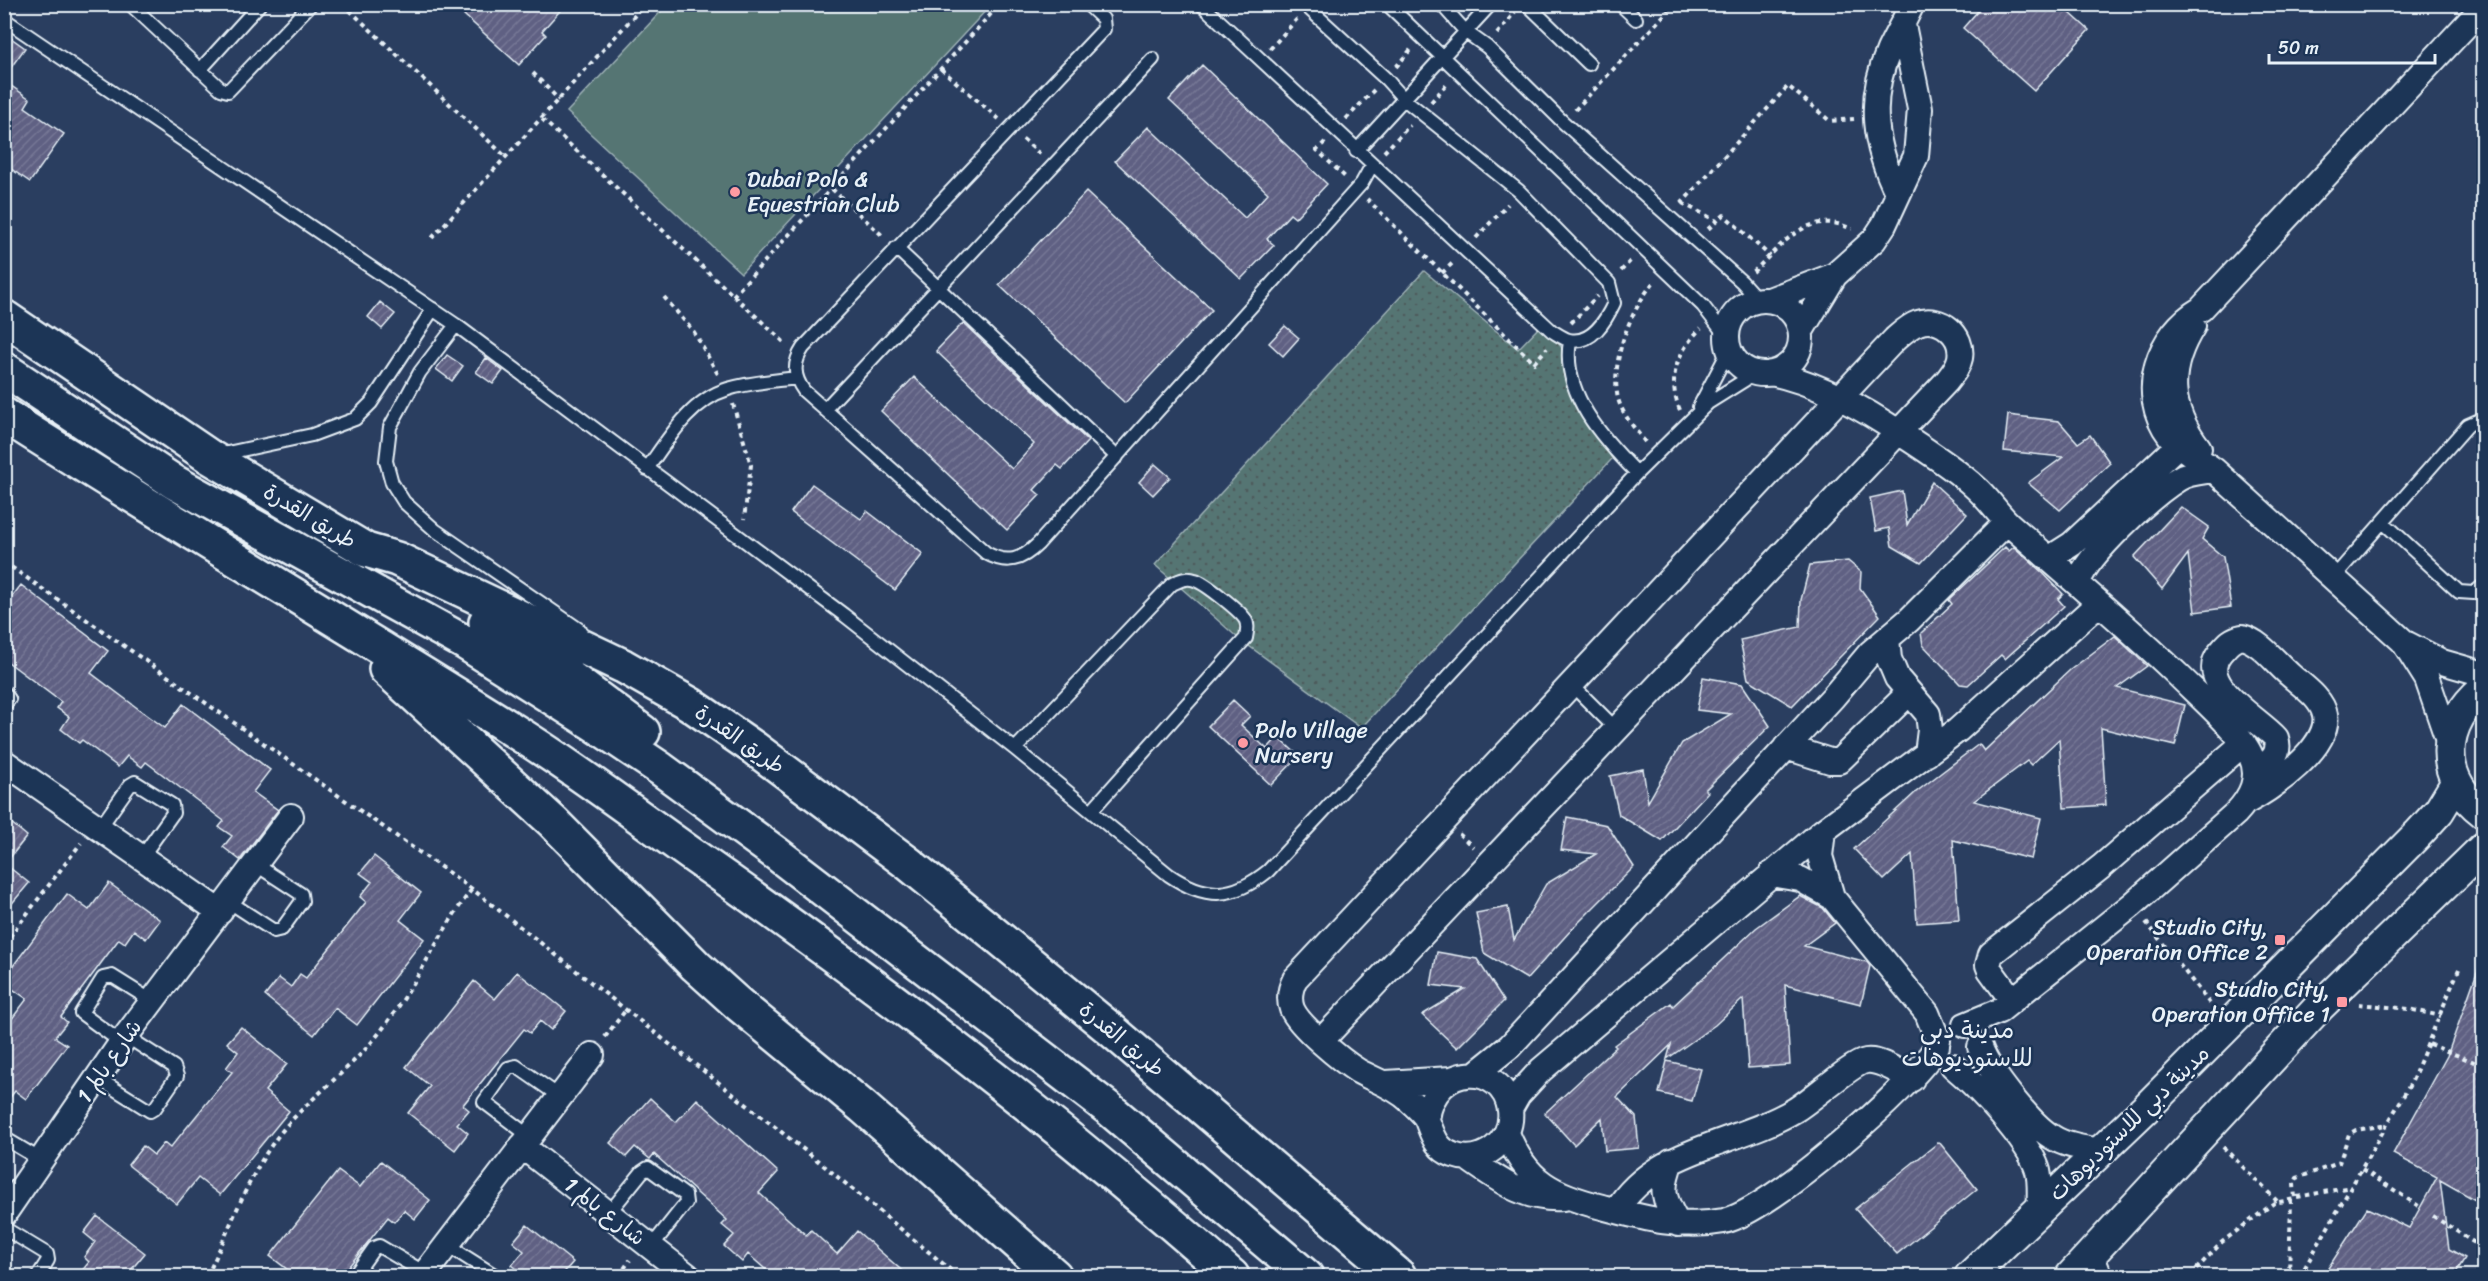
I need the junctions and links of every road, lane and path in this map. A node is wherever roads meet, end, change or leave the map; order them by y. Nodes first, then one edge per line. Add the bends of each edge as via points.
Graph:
1 (130, 4) edge
2 (260, 4) edge
3 (311, 4) edge
4 (343, 4) edge
5 (1000, 4) edge
6 (1087, 4) edge
7 (1201, 4) edge
8 (1387, 4) edge
9 (1441, 4) edge
10 (1491, 4) edge
11 (1522, 4) edge
12 (1527, 4) edge
13 (1620, 4) edge
14 (1671, 4) edge
15 (642, 6) edge
16 (1306, 6) edge
17 (2484, 6) edge
18 (1908, 15) edge
19 (4, 19) edge
20 (1636, 19) dead end
21 (1466, 32) junction
22 (1487, 47) junction
23 (1443, 56) junction
24 (1153, 59) dead end
25 (1260, 60) junction
26 (1589, 64) dead end
27 (200, 70) junction
28 (533, 73) dead end
29 (1404, 99) junction
30 (559, 100) junction
31 (1875, 115) junction
32 (542, 118) junction
33 (1563, 122) junction
34 (1356, 151) junction
35 (506, 157) junction
36 (1372, 165) junction
37 (832, 189) junction
38 (1519, 191) junction
39 (1898, 194) junction
40 (1682, 202) junction
41 (1671, 218) junction
42 (1717, 221) junction
43 (432, 238) dead end
44 (1696, 241) junction
45 (896, 248) junction
46 (1643, 248) junction
47 (1466, 250) junction
48 (1770, 256) dead end
49 (1665, 269) junction
50 (1442, 273) dead end
51 (1835, 275) junction
52 (1610, 283) junction
53 (940, 288) junction
54 (733, 296) junction
55 (1764, 300) junction
56 (433, 309) junction
57 (4, 317) edge
58 (456, 325) junction
59 (1564, 338) junction
60 (1799, 341) junction
61 (1728, 343) junction
62 (798, 356) junction
63 (4, 369) edge
64 (1763, 373) junction
65 (796, 378) junction
66 (1840, 397) junction
67 (825, 409) junction
68 (4, 416) edge
69 (1694, 416) junction
70 (2484, 418) edge
71 (1897, 432) junction
72 (2184, 441) junction
73 (1654, 455) junction
74 (210, 457) junction
75 (1117, 457) junction
76 (647, 469) junction
77 (2214, 470) junction
78 (1637, 473) junction
79 (2137, 499) junction
80 (2007, 522) junction
81 (2383, 522) junction
82 (366, 550) junction
83 (2050, 558) junction
84 (4, 562) edge
85 (2334, 577) junction
86 (2078, 582) junction
87 (2484, 585) edge
88 (2099, 603) junction
89 (334, 621) junction
90 (1887, 639) junction
91 (2403, 641) junction
92 (623, 666) junction
93 (1856, 669) junction
94 (2484, 674) edge
95 (1903, 685) junction
96 (1573, 686) junction
97 (2484, 688) edge
98 (4, 692) edge
99 (4, 706) edge
100 (1928, 714) junction
101 (1972, 717) junction
102 (1615, 728) junction
103 (2244, 743) junction
104 (2449, 743) junction
105 (1786, 747) junction
106 (1016, 750) junction
107 (1927, 754) junction
108 (4, 762) edge
109 (2255, 772) junction
110 (2456, 783) junction
111 (2247, 801) junction
112 (1091, 811) junction
113 (2484, 813) edge
114 (291, 816) dead end
115 (1445, 820) junction
116 (99, 829) junction
117 (1822, 831) junction
118 (72, 837) dead end
119 (2484, 848) edge
120 (777, 854) junction
121 (141, 858) junction
122 (1489, 863) junction
123 (255, 864) junction
124 (1771, 874) junction
125 (472, 890) junction
126 (1832, 897) junction
127 (2132, 905) junction
128 (224, 906) junction
129 (4, 944) edge
130 (2458, 969) dead end
131 (152, 1001) junction
132 (2006, 1005) junction
133 (2320, 1006) junction
134 (625, 1011) junction
135 (2205, 1012) dead end
136 (2441, 1016) junction
137 (124, 1040) junction
138 (1321, 1041) junction
139 (1957, 1044) junction
140 (2429, 1044) junction
141 (592, 1055) joint
142 (2484, 1066) edge
143 (1463, 1077) junction
144 (97, 1078) junction
145 (1912, 1079) junction
146 (1386, 1083) junction
147 (1996, 1093) junction
148 (559, 1096) junction
149 (1510, 1109) junction
150 (1427, 1119) junction
151 (2387, 1125) junction
152 (2205, 1130) junction
153 (1507, 1133) junction
154 (2052, 1137) junction
155 (4, 1138) edge
156 (525, 1141) junction
157 (2101, 1151) junction
158 (2032, 1157) junction
159 (1467, 1158) junction
160 (40, 1160) junction
161 (1671, 1161) junction
162 (2362, 1169) junction
163 (2352, 1186) junction
164 (2297, 1197) junction
165 (1566, 1198) junction
166 (2290, 1200) junction
167 (2277, 1201) junction
168 (7, 1205) edge
169 (2420, 1208) dead end
170 (2040, 1209) junction
171 (1616, 1211) junction
172 (608, 1214) junction
173 (2433, 1216) dead end
174 (1678, 1224) junction
175 (4, 1228) edge
176 (447, 1245) junction
177 (651, 1247) junction
178 (2096, 1248) junction
179 (2484, 1249) edge
180 (424, 1275) edge
181 (38, 1276) edge
182 (207, 1276) edge
183 (354, 1276) edge
184 (496, 1276) edge
185 (688, 1276) edge
186 (958, 1276) edge
187 (1055, 1276) edge
188 (1232, 1276) edge
189 (1306, 1276) edge
190 (1399, 1276) edge
191 (1970, 1276) edge
192 (2071, 1276) edge
193 (2106, 1276) edge
194 (2190, 1276) edge
195 (2289, 1276) edge
196 (2300, 1276) edge

1 - 27 lane
2 - 27 lane
3 - 27 lane via 232,90 221,89
4 - 35 path
5 - 37 path
6 - 45 lane via 1103,19 1104,29
7 - 25 lane
8 - 23 lane
9 - 21 lane
10 - 21 lane
11 - 22 path
12 - 26 lane
13 - 20 lane
14 - 33 path
15 - 30 path
16 - 25 path
16 - 29 lane
17 - 72 street via 2201,309 2181,348 2174,375
18 - 31 street via 1882,68
18 - 39 street via 1920,109 1916,156
19 - 56 lane
21 - 22 lane
21 - 23 lane
22 - 33 lane
23 - 29 lane
23 - 46 lane
24 - 53 lane
25 - 34 lane
28 - 30 path
29 - 34 lane
29 - 38 lane
30 - 32 path
31 - 39 street via 1882,156
31 - 40 path via 1830,121 1788,86
32 - 35 path
32 - 54 path
33 - 41 lane
34 - 36 lane
35 - 43 path
36 - 47 lane
36 - 75 lane via 1362,183
37 - 45 path
37 - 54 path
38 - 47 path
38 - 52 lane
39 - 51 street via 1874,240
40 - 41 path
40 - 42 path
41 - 44 lane
42 - 44 path
42 - 48 path via 1724,215
44 - 55 lane
45 - 53 lane
45 - 62 lane
46 - 49 lane
46 - 52 path
47 - 50 path
47 - 59 lane via 1552,332
49 - 61 lane via 1712,316
49 - 73 path via 1638,306 1618,366 1617,393 1623,411
51 - 55 street
51 - 60 street
52 - 59 path
52 - 59 lane via 1614,303 1599,329 1587,338
53 - 67 lane
53 - 75 lane
54 - 62 path
55 - 60 street via 1790,311
55 - 61 street via 1746,304 1736,313 1729,323
56 - 58 lane
56 - 74 lane via 371,402 355,419 312,435
57 - 74 main road, طريق القدرة
58 - 76 lane
58 - 92 lane via 420,372 390,427 386,461 392,483 404,502 435,530 582,632
59 - 78 lane via 1572,373 1590,419 1603,439
60 - 64 street via 1787,365
60 - 66 street
61 - 64 street via 1739,365
61 - 69 lane
62 - 65 lane
63 - 120 main road, طريق القدرة via 174,482 530,682
64 - 66 street via 1810,384
64 - 69 lane via 1723,392
65 - 67 lane via 804,391
65 - 76 lane via 727,389 709,398 684,420
66 - 71 street
66 - 71 street via 1908,328 1932,321 1944,325 1959,343 1961,356 1957,367
66 - 96 street
67 - 75 lane via 986,553 1008,561 1030,552
68 - 89 main road
69 - 73 lane
70 - 81 lane via 2468,425
71 - 80 street via 1975,486
71 - 102 street
72 - 77 street
72 - 79 street
73 - 78 lane
74 - 82 main road, طريق القدرة
76 - 106 lane via 844,615
77 - 79 street via 2189,474
77 - 85 street
78 - 112 lane via 1251,885 1230,893 1208,893 1187,887
79 - 83 street
79 - 86 street via 2090,558
80 - 83 street
80 - 90 street
81 - 85 lane
81 - 87 lane via 2459,592 2474,593
82 - 92 main road, طريق القدرة via 397,559
82 - 120 main road via 560,670 717,788
83 - 86 street
84 - 125 path
85 - 91 street
86 - 88 street
88 - 101 street
88 - 103 street via 2166,663
89 - 187 main road via 553,822 728,995 897,1136
89 - 188 main road via 527,739 742,890 961,1050 1082,1147
90 - 93 street
90 - 95 street via 1889,659
91 - 94 street via 2442,662
91 - 104 street via 2427,679
92 - 190 main road, طريق القدرة via 690,704 745,742 909,864 1224,1124
93 - 95 street via 1873,670
93 - 105 street
95 - 100 street
95 - 105 street via 1839,761
96 - 102 lane
96 - 115 street
97 - 104 street via 2467,702 2455,721
98 - 99 lane via 9,699
100 - 101 street
100 - 107 street
101 - 107 street
102 - 122 street
103 - 109 street
103 - 132 street via 2102,867 1991,954 1988,965
104 - 110 street
105 - 143 street via 1510,1046
106 - 112 lane
106 - 112 lane via 1172,584 1193,579 1203,584 1244,618 1248,627 1246,638
107 - 117 street
108 - 116 street
109 - 111 street
109 - 111 street via 2274,758 2276,738 2223,691 2214,675 2216,658 2229,642 2242,637 2310,693 2325,714 2326,725 2322,736 2297,766
110 - 113 street via 2469,802
110 - 157 street, مدينة دبي للاستوديوهات via 2420,832
111 - 127 street
114 - 123 street, شارع بالم 1
115 - 122 path
115 - 138 street via 1295,979 1290,989 1292,1010
116 - 121 street
116 - 121 lane via 135,782 172,805 173,813
117 - 124 street
117 - 126 street via 1820,856
118 - 129 path via 81,844
119 - 133 street
120 - 189 main road, طريق القدرة via 1108,1108
121 - 128 street
122 - 138 street
123 - 128 street, شارع بالم 1
123 - 128 lane via 301,894 302,901 282,929 274,931
124 - 126 street via 1800,879
124 - 149 street via 1541,1070
125 - 134 path
125 - 182 path via 369,1046 270,1147
126 - 139 street
127 - 132 street
127 - 135 path via 2212,1004
128 - 131 street, شارع بالم 1
130 - 136 path
131 - 137 street, شارع بالم 1
131 - 137 lane via 112,976 103,978 81,1013
132 - 139 street
133 - 136 path via 2376,1005
133 - 152 street
134 - 141 path
134 - 186 path
136 - 140 path
137 - 144 street, شارع بالم 1
137 - 144 lane via 174,1067 177,1076 155,1108 150,1111
138 - 146 street via 1351,1066
139 - 145 street
139 - 147 street via 1989,1067
140 - 142 path
140 - 151 path
141 - 148 street
143 - 146 street
143 - 149 street via 1497,1086
143 - 150 street via 1437,1088 1429,1103
144 - 160 street, شارع بالم 1
145 - 161 street via 1875,1061 1862,1062 1778,1120
145 - 174 street via 1843,1142 1750,1210 1727,1220
146 - 150 street
147 - 154 street
147 - 158 street
148 - 156 street
148 - 156 lane via 516,1066 508,1068 484,1102
149 - 153 street
150 - 159 street via 1439,1146 1452,1155
151 - 162 path
151 - 164 path via 2349,1134 2339,1163 2295,1180
152 - 167 path
152 - 178 street
153 - 159 street via 1483,1155
153 - 165 street via 1524,1167
154 - 157 street
154 - 158 street
155 - 160 lane
156 - 172 street, شارع بالم 1
156 - 176 street
157 - 170 street, مدينة دبي للاستوديوهات
158 - 170 street via 2040,1184
159 - 165 street via 1520,1193
160 - 168 street, شارع بالم 1
161 - 171 street via 1634,1186
161 - 174 street via 1664,1194
162 - 163 path
162 - 169 path
163 - 164 path
163 - 196 path
164 - 166 path
165 - 171 street
166 - 167 path
166 - 195 path
167 - 194 path via 2222,1242
170 - 191 street, مدينة دبي للاستوديوهات
171 - 174 street
172 - 177 street, شارع بالم 1
172 - 177 lane via 648,1168 685,1195 686,1203
173 - 179 path
175 - 181 lane via 47,1254 48,1260
176 - 180 street
176 - 184 lane
177 - 185 street, شارع بالم 1
178 - 192 street
178 - 193 lane
180 - 183 lane via 379,1246

